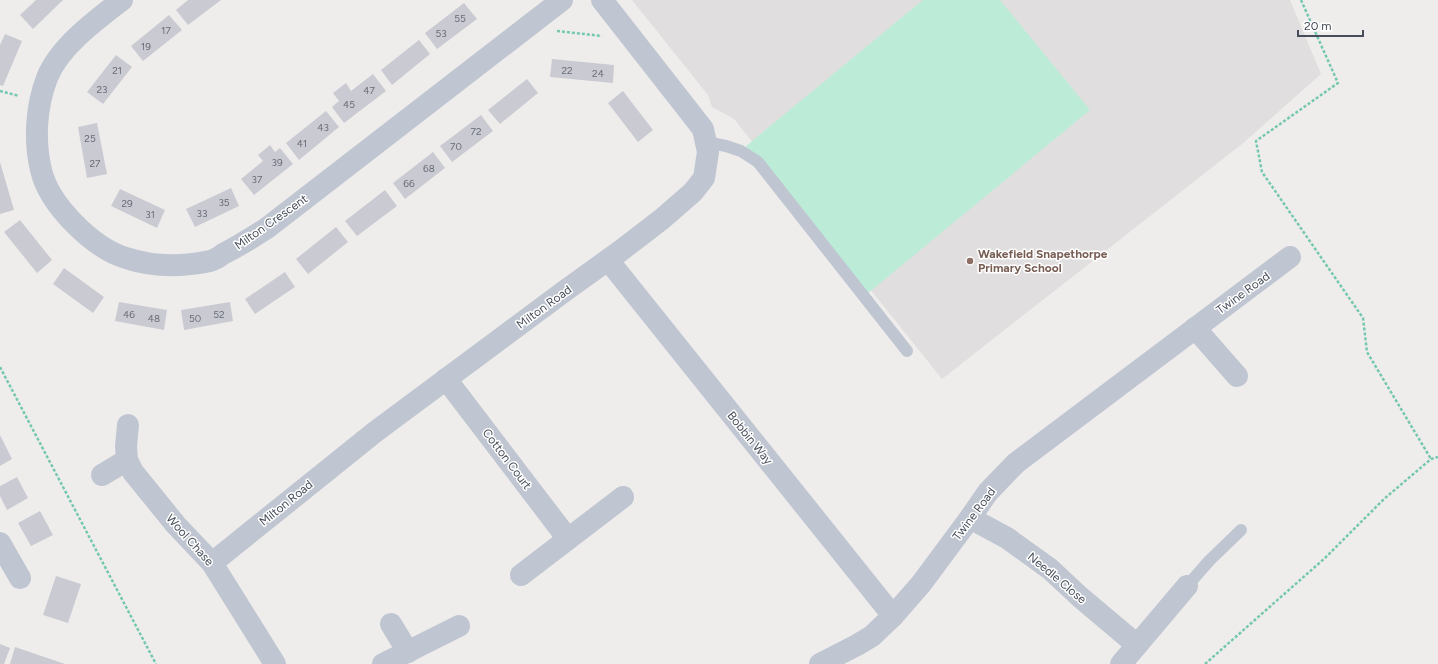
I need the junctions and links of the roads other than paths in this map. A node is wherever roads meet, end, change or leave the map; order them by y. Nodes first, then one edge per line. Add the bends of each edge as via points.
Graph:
1 (122, 0) edge
2 (562, 0) edge
3 (602, 0) edge
4 (706, 142) junction
5 (1290, 257) dead end
6 (608, 260) junction
7 (1195, 328) junction
8 (907, 351) dead end
9 (1237, 376) dead end
10 (446, 379) junction
11 (128, 425) dead end
12 (127, 460) junction
13 (102, 475) dead end
14 (623, 497) dead end
15 (970, 518) junction
16 (1241, 530) dead end
17 (568, 539) junction
18 (0, 543) edge
19 (212, 562) junction
20 (521, 575) dead end
21 (20, 578) dead end
22 (1187, 586) joint
23 (893, 616) junction
24 (391, 624) dead end
25 (459, 626) dead end
26 (1137, 645) junction
27 (408, 652) junction
28 (275, 664) edge
29 (383, 664) edge
30 (820, 664) edge
31 (1121, 664) edge

1 - 2 street, Milton Crescent via 85,29 57,60 47,77 40,101 37,126 41,171 60,206 87,236 125,258 166,265 187,265 212,260 240,246
3 - 4 street, Milton Road via 703,128
4 - 6 street, Milton Road via 708,152 704,178 693,192
4 - 8 lane via 741,151 758,162
5 - 7 street, Twine Road
6 - 10 street, Milton Road
6 - 23 street, Bobbin Way
7 - 9 street
7 - 15 street, Twine Road via 1016,463 988,492
10 - 17 street, Cotton Court
10 - 19 street, Milton Road
11 - 12 street, Wool Chase
12 - 13 street
12 - 19 street, Wool Chase via 133,472 176,525
14 - 17 street
15 - 23 street, Twine Road via 921,584
15 - 26 street, Needle Close via 1007,538 1050,569
16 - 22 lane
17 - 20 street
18 - 21 street
19 - 28 street, Wool Chase
22 - 26 street
23 - 30 street, Twine Road via 872,636
24 - 27 street
25 - 27 street
26 - 31 street
27 - 29 street

